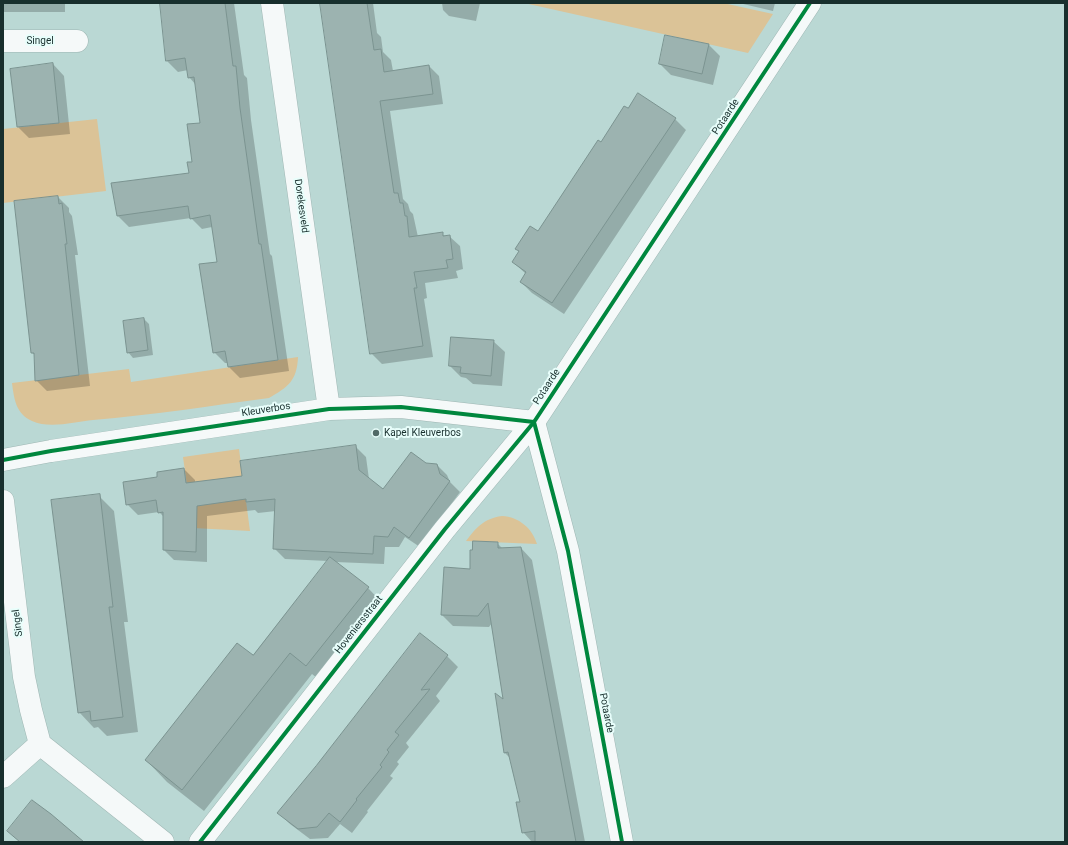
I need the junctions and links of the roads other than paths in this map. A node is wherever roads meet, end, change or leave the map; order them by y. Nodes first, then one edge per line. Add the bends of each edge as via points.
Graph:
1 (272, 3) edge
2 (810, 3) edge
3 (3, 40) edge
4 (77, 41) dead end
5 (329, 409) junction
6 (534, 422) junction
7 (3, 460) edge
8 (3, 501) edge
9 (40, 744) junction
10 (3, 777) edge
11 (163, 842) edge
12 (200, 842) edge
13 (622, 842) edge

1 - 5 street, Dorekesveld
2 - 6 street, Potaarde
3 - 4 street, Singel
5 - 6 street, Kleuverbos via 401,407
5 - 7 street, Kleuverbos
6 - 12 street, Hoveniersstraat via 441,535
6 - 13 street, Potaarde via 568,552
8 - 9 street, Singel via 24,677
9 - 10 street
9 - 11 street

